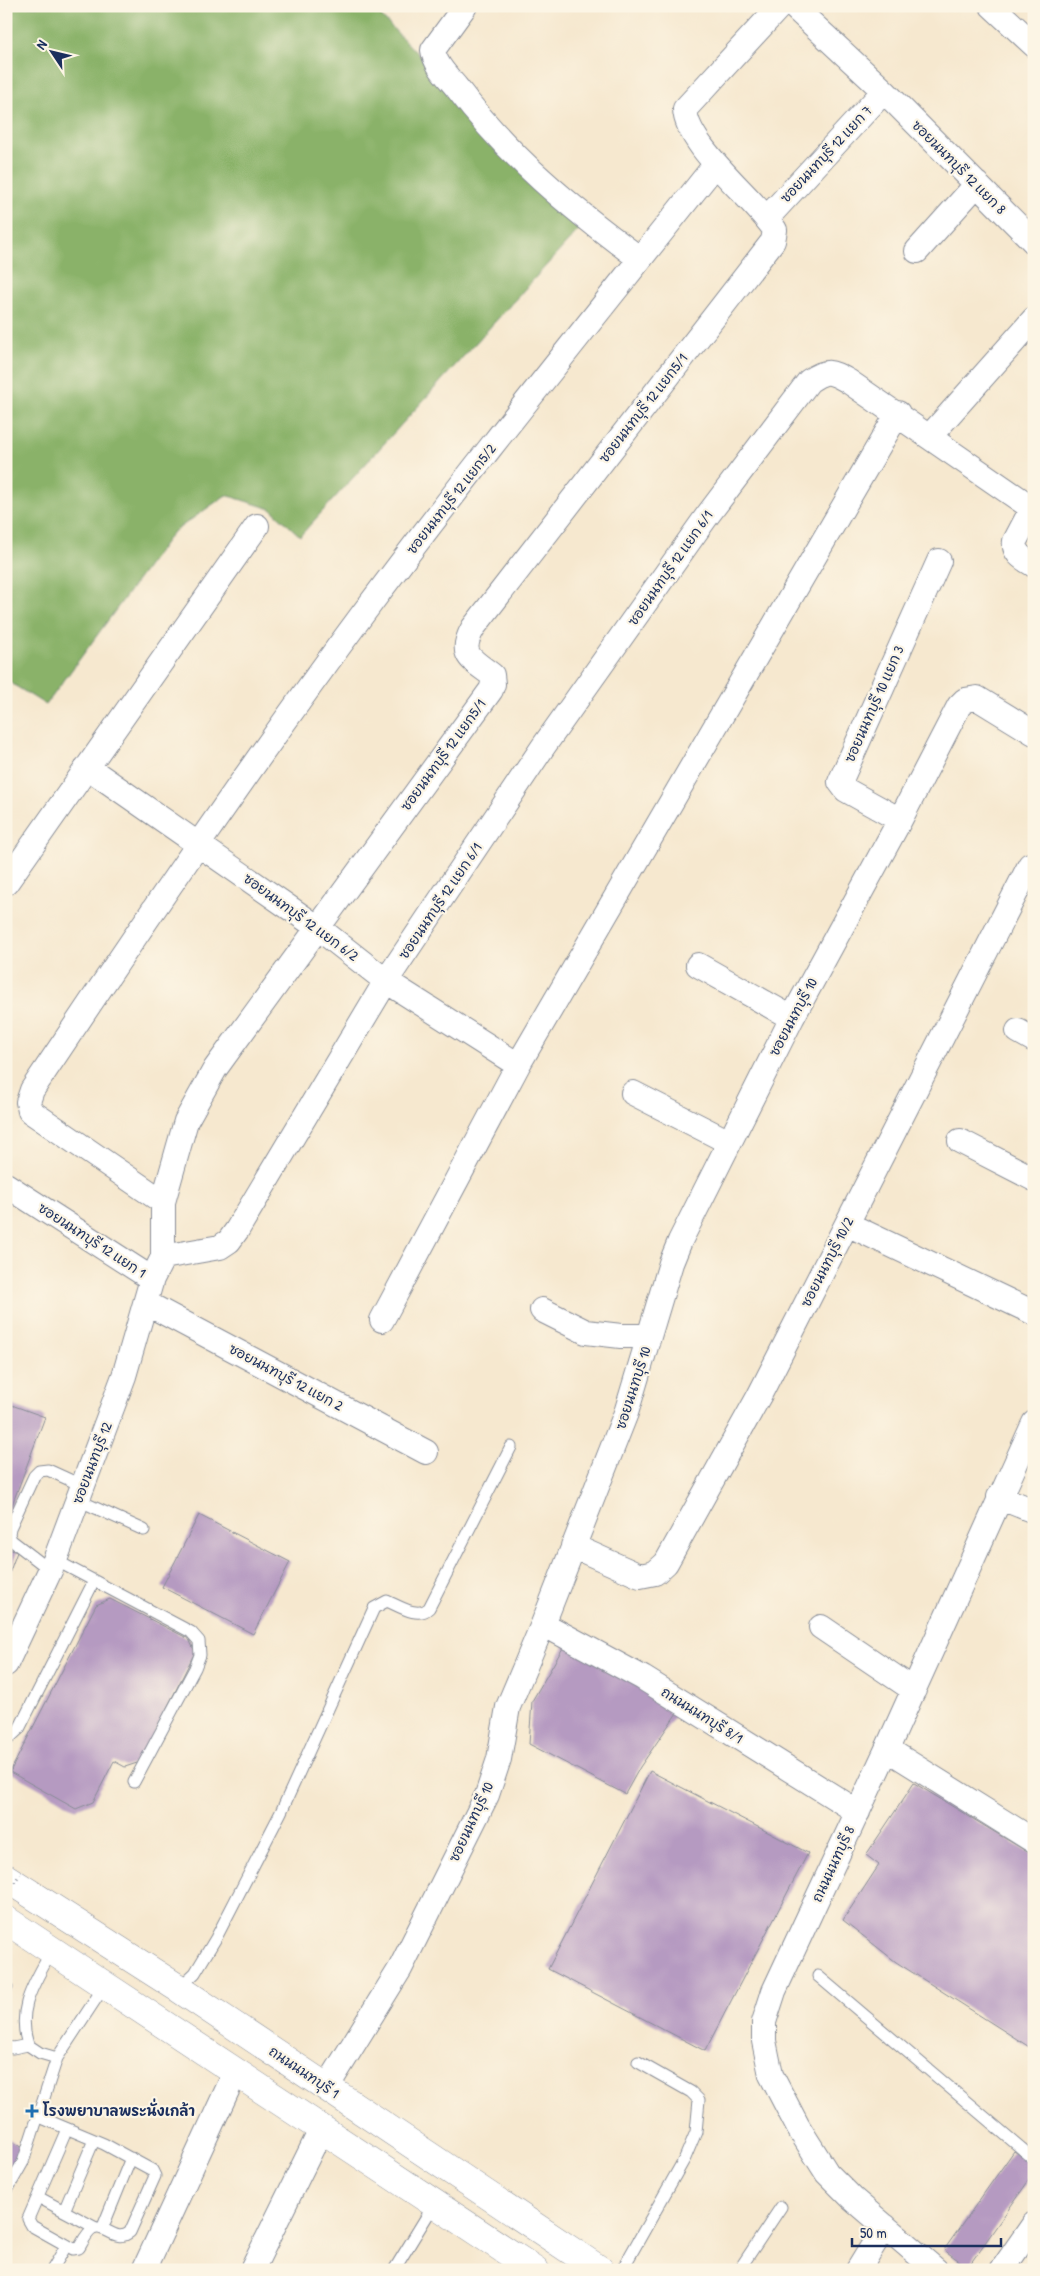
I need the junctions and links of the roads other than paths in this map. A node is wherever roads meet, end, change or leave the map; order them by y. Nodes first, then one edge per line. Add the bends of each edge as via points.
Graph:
1 (465, 6) edge
2 (780, 6) edge
3 (793, 6) edge
4 (992, 6) edge
5 (1034, 45) edge
6 (884, 91) junction
7 (715, 165) junction
8 (977, 184) junction
9 (767, 218) junction
10 (1034, 242) edge
11 (917, 250) dead end
12 (640, 259) junction
13 (1034, 320) edge
14 (898, 414) junction
15 (930, 436) junction
16 (1033, 507) edge
17 (256, 526) dead end
18 (1025, 559) edge
19 (939, 560) dead end
20 (1034, 733) edge
21 (87, 766) junction
22 (900, 820) junction
23 (198, 842) junction
24 (1030, 865) dead end
25 (6, 884) edge
26 (318, 927) junction
27 (698, 965) dead end
28 (386, 981) junction
29 (792, 1018) junction
30 (518, 1065) junction
31 (633, 1093) dead end
32 (960, 1141) dead end
33 (729, 1142) junction
34 (1034, 1179) edge
35 (6, 1185) edge
36 (163, 1202) junction
37 (847, 1224) junction
38 (163, 1257) junction
39 (152, 1279) junction
40 (146, 1303) junction
41 (542, 1310) dead end
42 (1034, 1313) edge
43 (382, 1320) dead end
44 (649, 1336) junction
45 (1034, 1423) edge
46 (511, 1447) dead end
47 (426, 1452) dead end
48 (81, 1493) junction
49 (999, 1497) junction
50 (1034, 1511) edge
51 (144, 1530) dead end
52 (573, 1546) junction
53 (52, 1565) junction
54 (94, 1581) junction
55 (543, 1624) junction
56 (821, 1627) dead end
57 (6, 1664) edge
58 (914, 1690) junction
59 (6, 1741) edge
60 (887, 1749) junction
61 (134, 1782) dead end
62 (858, 1812) junction
63 (1034, 1842) edge
64 (13, 1876) edge
65 (6, 1920) edge
66 (52, 1950) junction
67 (818, 1976) dead end
68 (105, 1985) junction
69 (178, 1988) junction
70 (28, 2045) junction
71 (6, 2047) edge
72 (57, 2058) junction
73 (638, 2062) dead end
74 (236, 2072) junction
75 (327, 2087) junction
76 (37, 2116) junction
77 (322, 2128) junction
78 (67, 2129) junction
79 (94, 2140) junction
80 (131, 2158) junction
81 (1034, 2159) edge
82 (6, 2192) edge
83 (38, 2197) junction
84 (435, 2204) junction
85 (781, 2207) dead end
86 (64, 2211) junction
87 (1034, 2224) edge
88 (885, 2226) junction
89 (99, 2228) junction
90 (66, 2246) junction
91 (52, 2270) edge
92 (144, 2270) edge
93 (252, 2270) edge
94 (394, 2270) edge
95 (536, 2270) edge
96 (600, 2270) edge
97 (622, 2270) edge
98 (739, 2270) edge
99 (858, 2270) edge
100 (936, 2270) edge
101 (1002, 2270) edge

1 - 12 street via 433,50 441,68 520,162 584,218
2 - 7 street via 685,109 691,129
3 - 6 street, ซอยนนทบุรี 12 แยก 8
4 - 5 street
6 - 8 street, ซอยนนทบุรี 12 แยก 8
6 - 9 street, ซอยนนทบุรี 12 แยก 7
7 - 9 street
7 - 12 street, ซอยนนทบุรี 12 แยก5/2
8 - 10 street, ซอยนนทบุรี 12 แยก 8
8 - 11 street
9 - 26 street, ซอยนนทบุรี 12 แยก5/1 via 775,230 774,241 472,628 465,650 492,675 491,690
12 - 23 street, ซอยนนทบุรี 12 แยก5/2 via 402,561
13 - 15 street
14 - 15 street, ซอยนนทบุรี 12 แยก 6/1
14 - 28 street, ซอยนนทบุรี 12 แยก 6/1 via 830,372 809,381 707,516 549,739
14 - 30 street
15 - 16 street, ซอยนนทบุรี 12 แยก 6/1
16 - 18 street via 1014,547
17 - 21 street
19 - 22 street, ซอยนนทบุรี 10 แยก 3 via 840,782 846,790
20 - 22 street, ซอยนนทบุรี 10 via 977,698 965,700
21 - 23 street, ซอยนนทบุรี 12 แยก 6/2
21 - 25 street
22 - 29 street, ซอยนนทบุรี 10
23 - 26 street, ซอยนนทบุรี 12 แยก 6/2
23 - 36 street, ซอยนนทบุรี 12 แยก5/2 via 32,1090 28,1102 30,1111
24 - 37 street, ซอยนนทบุรี 10/2
26 - 28 street, ซอยนนทบุรี 12 แยก 6/2
26 - 36 street, ซอยนนทบุรี 12 แยก5/1 via 215,1069 186,1121
27 - 29 street
28 - 30 street, ซอยนนทบุรี 12 แยก 6/2
28 - 38 street via 237,1230 220,1247
29 - 33 street, ซอยนนทบุรี 10
30 - 43 street
31 - 33 street
32 - 34 street
33 - 44 street, ซอยนนทบุรี 10 via 671,1262
35 - 39 street, ซอยนนทบุรี 12 แยก 1
36 - 38 street, ซอยนนทบุรี 12 แยก5/1
37 - 42 street
37 - 52 street, ซอยนนทบุรี 10/2 via 759,1396 664,1567 640,1576
38 - 39 street, ซอยนนทบุรี 12
39 - 40 street, ซอยนนทบุรี 12
40 - 47 street, ซอยนนทบุรี 12 แยก 2
40 - 48 street, ซอยนนทบุรี 12 via 124,1376
41 - 44 street via 586,1332
44 - 52 street, ซอยนนทบุรี 10 via 626,1413
45 - 49 street, ถนนนนทบุรี 8
46 - 69 lane via 429,1608 418,1613 387,1601 374,1608 277,1820 216,1938 195,1973
48 - 51 lane
48 - 53 street, ซอยนนทบุรี 12
48 - 53 lane via 48,1470 39,1471 10,1528 11,1540
49 - 50 street
49 - 58 street, ถนนนนทบุรี 8
52 - 55 street, ซอยนนทบุรี 10
53 - 54 lane
53 - 57 street, ซอยนนทบุรี 12
54 - 59 lane via 19,1729
54 - 61 lane via 191,1632 199,1641 200,1655 195,1668
55 - 62 street, ถนนนนทบุรี 8/1 via 643,1678
55 - 75 street, ซอยนนทบุรี 10 via 508,1707 499,1759 487,1795 400,1969
56 - 58 street
58 - 60 street, ถนนนนทบุรี 8
60 - 62 street, ถนนนนทบุรี 8
60 - 63 street
62 - 88 street, ถนนนนทบุรี 8 via 774,1991 764,2022 764,2041 771,2076 827,2174
64 - 69 main road, ถนนนนทบุรี 1
65 - 66 main road
66 - 68 main road
66 - 70 lane via 30,1993 22,2019
67 - 81 lane
68 - 72 lane
68 - 74 main road
69 - 75 main road, ถนนนนทบุรี 1
70 - 71 lane
70 - 72 lane
72 - 76 lane
73 - 97 lane via 692,2092 699,2100 696,2132 685,2158
74 - 77 main road
74 - 92 street
75 - 96 main road, ถนนนนทบุรี 1
76 - 78 lane
76 - 82 lane via 23,2162
77 - 84 main road
77 - 93 street
78 - 79 lane
78 - 83 lane
79 - 80 lane
79 - 86 lane
80 - 89 lane
80 - 89 lane via 155,2174 130,2232 123,2237
83 - 86 lane
83 - 90 lane via 28,2219 32,2226
84 - 94 lane
84 - 95 main road
85 - 98 lane
86 - 89 lane
87 - 101 street
88 - 99 street
88 - 100 street, ถนนนนทบุรี 8
89 - 90 lane via 91,2229 79,2248
90 - 91 lane

